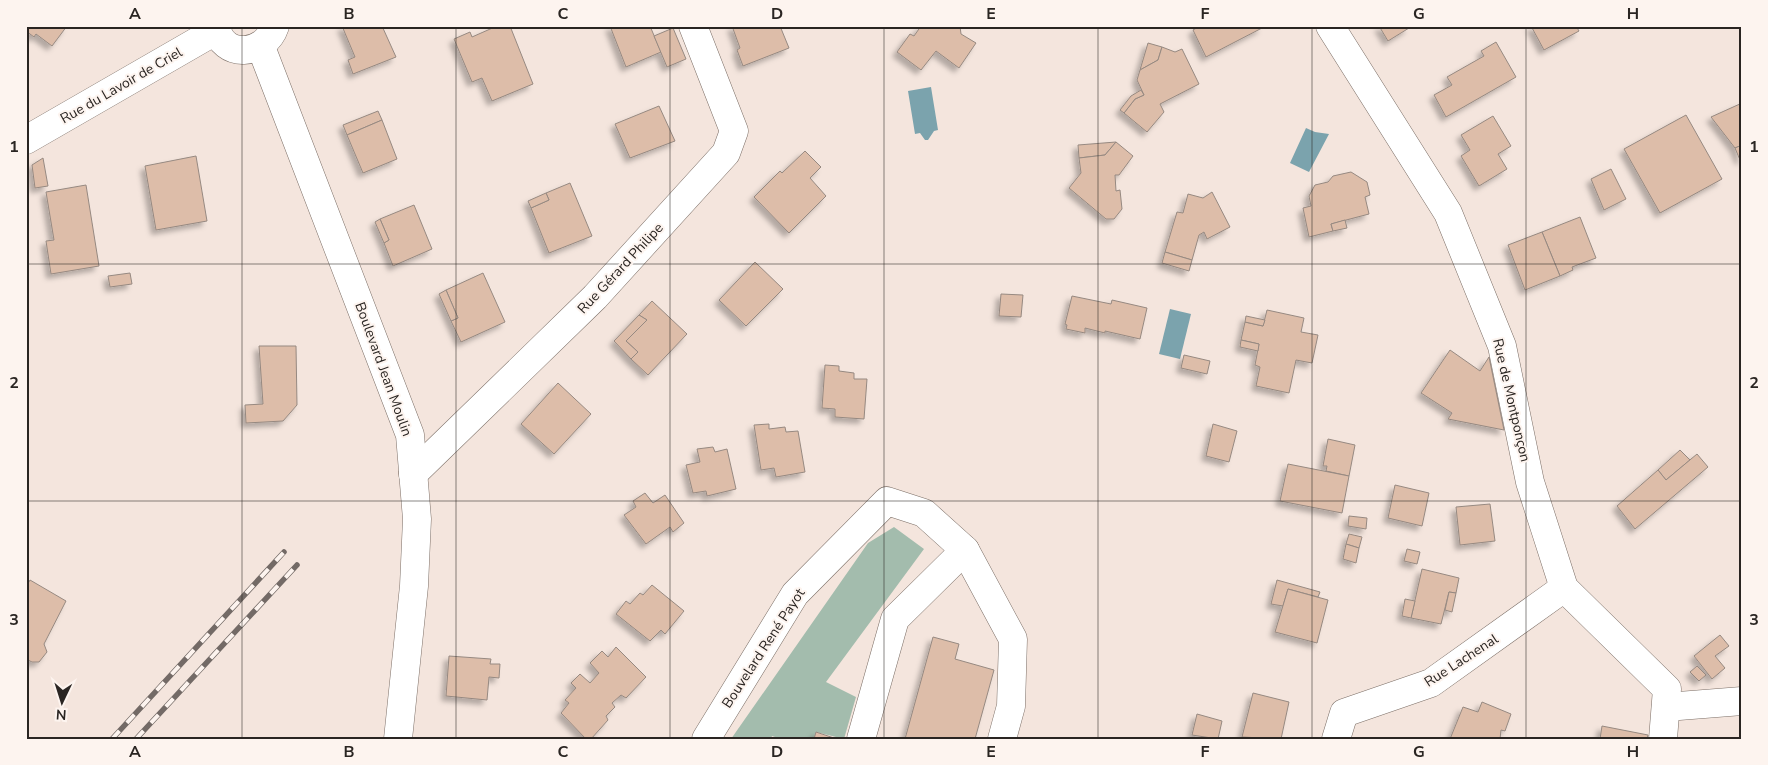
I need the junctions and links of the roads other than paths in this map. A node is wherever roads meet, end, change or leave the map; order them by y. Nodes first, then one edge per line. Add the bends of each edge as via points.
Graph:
1 (694, 26) edge
2 (1330, 26) edge
3 (216, 28) edge
4 (268, 36) edge
5 (26, 140) edge
6 (413, 474) junction
7 (965, 550) junction
8 (1564, 588) junction
9 (1742, 701) edge
10 (1666, 707) junction
11 (398, 739) edge
12 (706, 739) edge
13 (861, 739) edge
14 (1002, 739) edge
15 (1336, 739) edge
16 (1663, 739) edge

1 - 6 street, Rue Gérard Philipe via 734,131 726,153 594,297
2 - 8 street, Rue de Montponçon via 1448,213 1502,346 1530,482
3 - 4 street via 221,38 235,49 244,50
3 - 5 street, Rue du Lavoir de Criel
4 - 6 street, Boulevard Jean Moulin via 410,435
6 - 11 street, Boulevard Jean Moulin via 417,519 414,586
7 - 12 street, Bouvelard René Payot via 924,513 887,502 794,594
7 - 13 street via 895,619
7 - 14 street, Bouvelard René Payot via 1013,639 1011,706
8 - 10 street, Rue de Montponçon via 1667,690
8 - 15 street, Rue Lachenal via 1431,683 1344,713
9 - 10 street
10 - 16 street, Rue de Montponçon

